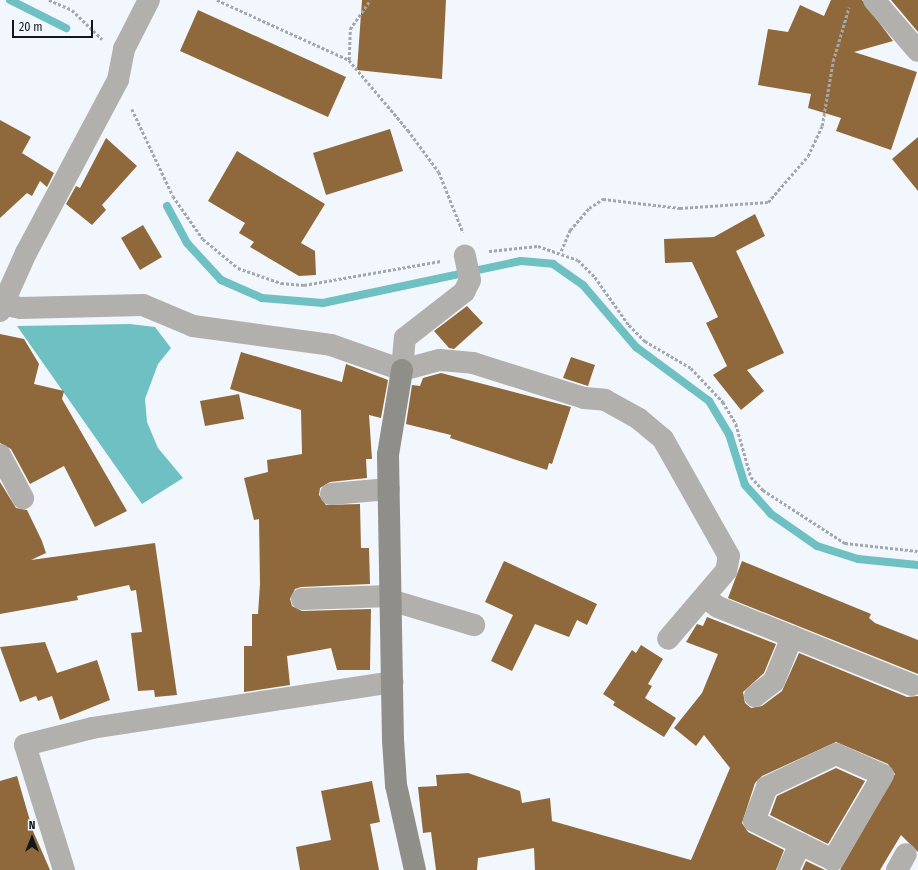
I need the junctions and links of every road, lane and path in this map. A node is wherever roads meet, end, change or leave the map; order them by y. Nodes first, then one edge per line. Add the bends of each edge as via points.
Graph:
1 (49, 0) edge
2 (149, 0) edge
3 (217, 0) edge
4 (370, 0) edge
5 (850, 0) edge
6 (874, 0) edge
7 (918, 50) edge
8 (349, 60) junction
9 (120, 70) junction
10 (561, 251) junction
11 (467, 256) junction
12 (1, 306) edge
13 (402, 370) junction
14 (0, 455) edge
15 (389, 489) junction
16 (331, 494) dead end
17 (23, 498) dead end
18 (918, 551) edge
19 (705, 597) junction
20 (390, 598) junction
21 (302, 599) dead end
22 (474, 625) dead end
23 (792, 637) junction
24 (668, 639) dead end
25 (392, 682) junction
26 (912, 685) dead end
27 (755, 696) dead end
28 (800, 844) junction
29 (64, 870) edge
30 (415, 870) edge
31 (788, 870) edge

1 - 9 path via 72,10
2 - 9 street
3 - 8 path
4 - 8 path via 350,30
5 - 10 path via 833,61 822,126 808,156 768,202 680,208 603,199 589,208 570,230
6 - 7 street
8 - 11 path via 408,130 439,172 456,207
9 - 11 path via 173,196 203,239 238,268 281,283 304,285
9 - 12 street
10 - 11 path via 517,247
10 - 18 path via 578,260 595,277 629,325 645,341 691,368 723,402 736,424 745,464 763,490 845,543
11 - 13 street via 470,280 464,292 405,338
12 - 13 street via 20,308 143,305 193,326 331,345
13 - 15 street via 393,407
13 - 19 street via 440,360 473,363 584,398 605,400 639,419 663,439 729,556 726,572
14 - 17 street
15 - 16 street
15 - 20 street
19 - 23 street via 718,607
19 - 24 street
20 - 21 street
20 - 22 street
20 - 25 street
23 - 26 street
23 - 27 street via 774,682
25 - 29 street via 92,728 25,745
25 - 30 street via 396,785
28 - 28 street via 834,860 883,775 836,754 767,788 754,821
28 - 31 street

